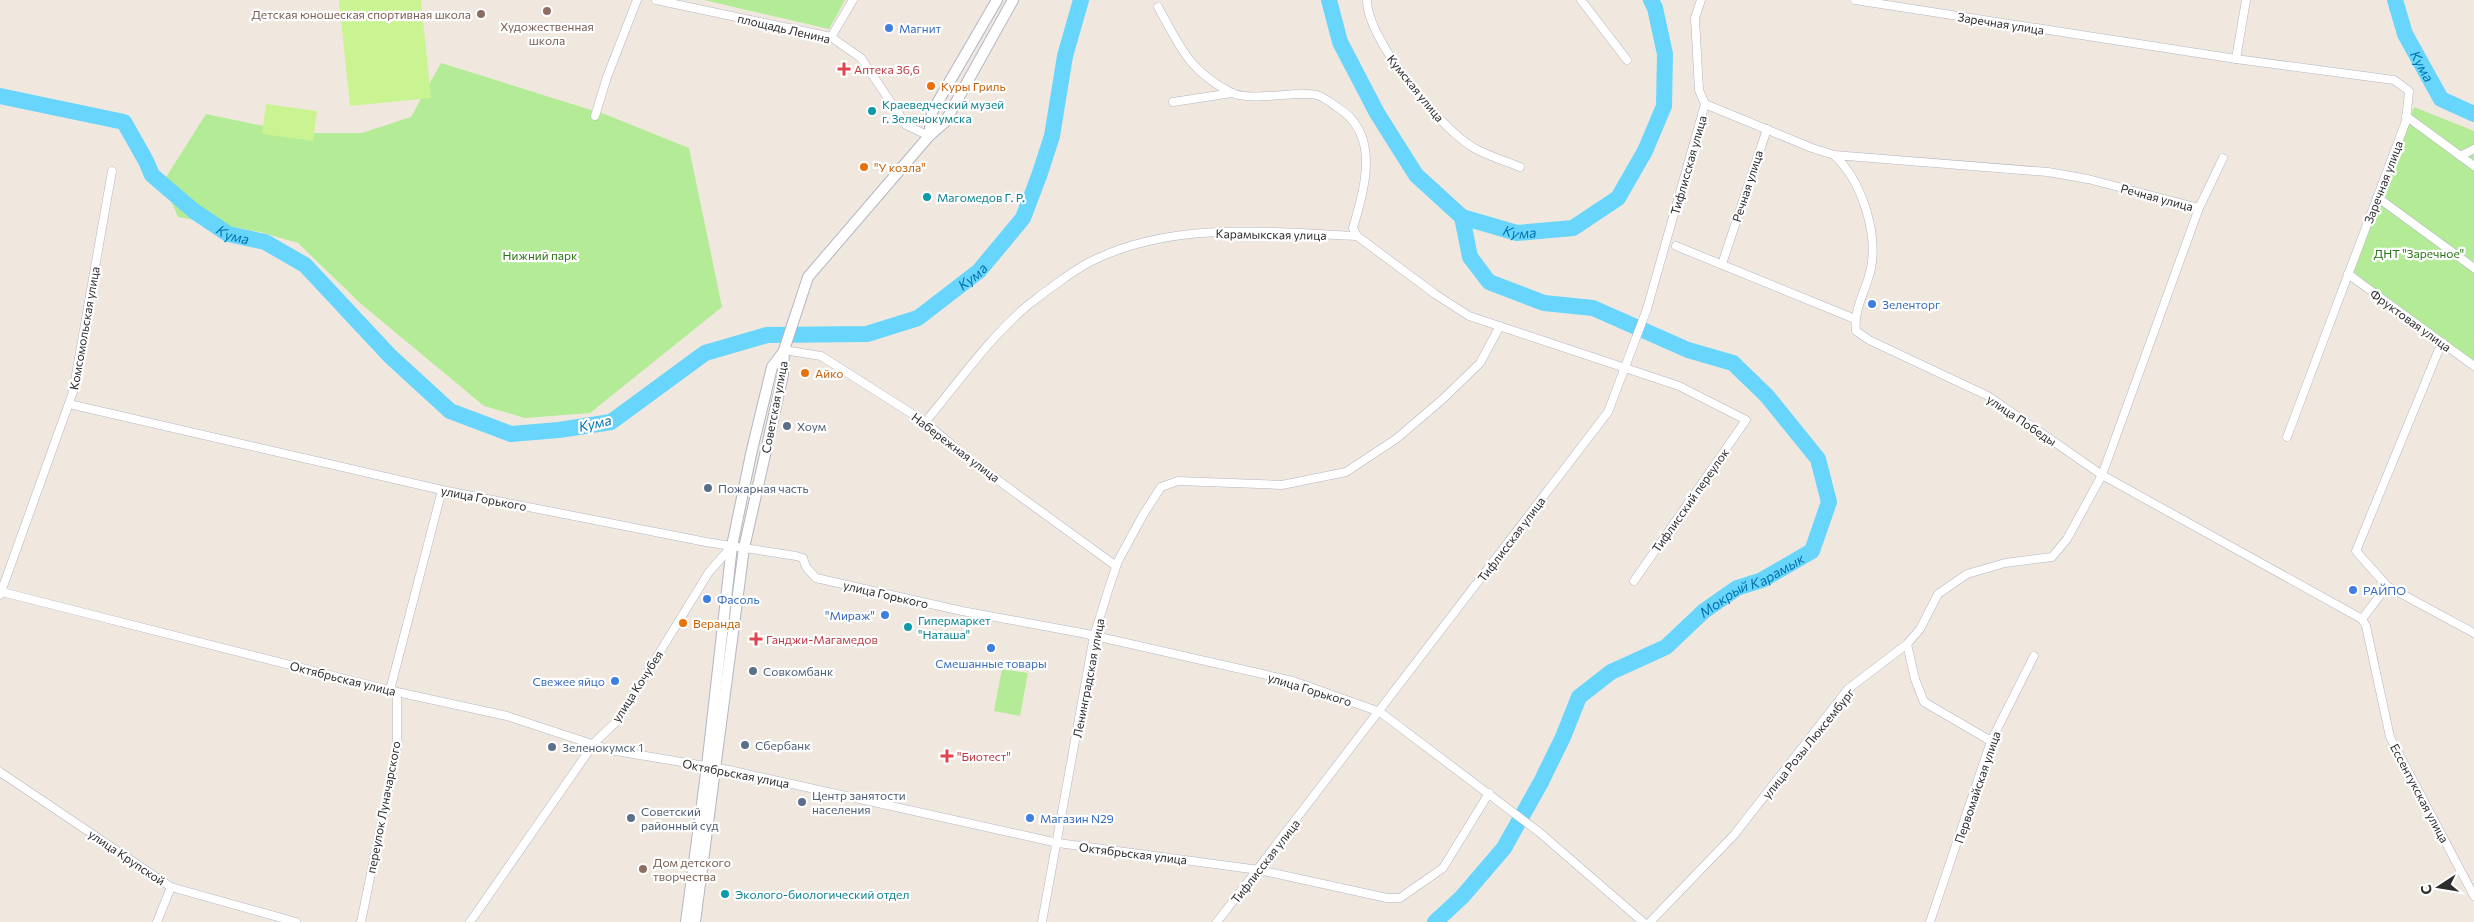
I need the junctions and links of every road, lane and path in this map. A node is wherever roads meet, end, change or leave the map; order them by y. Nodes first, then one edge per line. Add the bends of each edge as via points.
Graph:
1 (637, 0) edge
2 (656, 0) edge
3 (853, 0) edge
4 (997, 0) edge
5 (1013, 0) edge
6 (1367, 0) edge
7 (1581, 0) edge
8 (1701, 0) edge
9 (1855, 0) edge
10 (2246, 0) edge
11 (1158, 7) dead end
12 (832, 37) junction
13 (2236, 59) junction
14 (1627, 60) dead end
15 (1232, 93) junction
16 (1173, 102) dead end
17 (1705, 104) junction
18 (595, 116) dead end
19 (2406, 116) junction
20 (1767, 129) junction
21 (929, 136) junction
22 (2474, 149) edge
23 (1834, 155) junction
24 (2460, 156) junction
25 (2223, 158) dead end
26 (2474, 166) edge
27 (1520, 167) dead end
28 (112, 171) dead end
29 (2378, 197) junction
30 (2199, 208) junction
31 (1357, 236) junction
32 (1676, 246) dead end
33 (1722, 264) junction
34 (2474, 268) edge
35 (2348, 274) junction
36 (1854, 318) junction
37 (1500, 326) junction
38 (2442, 342) junction
39 (784, 350) junction
40 (2474, 366) edge
41 (1625, 368) junction
42 (69, 404) junction
43 (925, 422) junction
44 (2287, 437) dead end
45 (2102, 475) junction
46 (442, 490) junction
47 (732, 546) junction
48 (744, 548) junction
49 (1116, 566) junction
50 (1634, 581) dead end
51 (2387, 586) junction
52 (1, 593) edge
53 (2362, 618) junction
54 (2474, 633) edge
55 (1094, 636) junction
56 (1907, 644) junction
57 (2034, 656) dead end
58 (393, 691) junction
59 (1380, 712) junction
60 (1992, 740) junction
61 (592, 745) junction
62 (712, 766) junction
63 (0, 772) edge
64 (1489, 793) junction
65 (1058, 843) junction
66 (1259, 870) junction
67 (171, 887) junction
68 (2474, 896) edge
69 (157, 922) edge
70 (296, 922) edge
71 (361, 922) edge
72 (470, 922) edge
73 (686, 922) edge
74 (695, 922) edge
75 (1042, 922) edge
76 (1217, 922) edge
77 (1643, 922) edge
78 (1650, 922) edge
79 (1930, 922) edge

1 - 18 street
2 - 12 street, площадь Ленина
3 - 12 street
4 - 21 street via 932,112
5 - 21 street via 945,122
6 - 27 street, Кумская улица via 1367,12 1389,57 1436,116 1473,148
7 - 14 street
8 - 17 street via 1695,18 1699,90
9 - 13 street, Заречная улица
10 - 13 street
11 - 15 street via 1187,60
12 - 21 street, площадь Ленина via 861,58 906,125
13 - 19 street, Заречная улица via 2394,80 2409,91
15 - 16 street
15 - 31 street via 1253,96 1318,95 1346,113 1363,136 1367,157 1362,198 1353,228
17 - 20 street, Речная улица
17 - 41 street, Тифлисская улица via 1647,309
19 - 24 street
19 - 29 street, Заречная улица
20 - 23 street, Речная улица
20 - 33 street, Речная улица
21 - 39 street via 808,277
22 - 24 street
23 - 30 street, Речная улица via 2048,172
23 - 36 street via 1845,165 1855,183 1870,229 1871,268
24 - 26 street
25 - 30 street
28 - 42 street, Комсомольская улица
29 - 34 street
29 - 35 street, Заречная улица
30 - 45 street, Речная улица
31 - 37 street via 1469,316
31 - 43 street, Карамыкская улица via 1253,232 1196,234 1144,243 1095,259 1028,305 999,334
32 - 33 street
33 - 36 street
35 - 38 street, Фруктовая улица
35 - 44 street, Заречная улица
36 - 45 street, улица Победы via 1856,331 1867,340 1988,396
37 - 41 street
37 - 49 street, Ленинградская улица via 1480,363 1444,398 1396,439 1346,472 1282,485 1178,481 1161,486 1142,514
38 - 40 street, Фруктовая улица
38 - 51 street via 2356,550
39 - 43 street, Набережная улица via 821,356
39 - 47 street, Советская улица via 772,367
39 - 48 street, Советская улица via 782,375
41 - 50 street, Тифлисский переулок via 1680,386 1746,420
41 - 59 street, Тифлисская улица via 1608,412
42 - 46 street, улица Горького
42 - 52 street, Комсомольская улица
43 - 49 street, Набережная улица via 966,457
45 - 53 street, улица Победы
45 - 56 street, улица Розы Люксембург via 2067,539 2052,557 2005,563 1967,574 1938,594 1920,629
46 - 47 street, улица Горького
46 - 58 street, переулок Луначарского
47 - 48 street, улица Горького
47 - 61 street, улица Кочубея via 708,572 618,720
47 - 62 street, Советская улица
48 - 55 street, улица Горького via 803,558 816,578
48 - 62 street, Советская улица
49 - 55 street, Ленинградская улица
51 - 53 street
51 - 54 street
52 - 58 street, Октябрьская улица
53 - 68 street, Ессентукская улица via 2390,737
55 - 59 street, улица Горького via 1293,681
55 - 65 street, Ленинградская улица
56 - 60 street via 1924,702
56 - 78 street, улица Розы Люксембург via 1848,689 1734,835
57 - 60 street, Первомайская улица
58 - 61 street, Октябрьская улица via 507,716
58 - 71 street, переулок Луначарского via 397,748
59 - 64 street, улица Горького
59 - 66 street, Тифлисская улица
60 - 79 street, Первомайская улица
61 - 62 street, Октябрьская улица
61 - 72 street, улица Кочубея
62 - 65 street, Октябрьская улица
62 - 73 street, Советская улица
62 - 74 street, Советская улица
63 - 67 street, улица Крупской
64 - 66 street, Октябрьская улица via 1443,868 1400,898 1387,898
64 - 77 street, улица Горького
65 - 66 street, Октябрьская улица
65 - 75 street, Ленинградская улица
66 - 76 street, Тифлисская улица
67 - 69 street
67 - 70 street, улица Крупской

